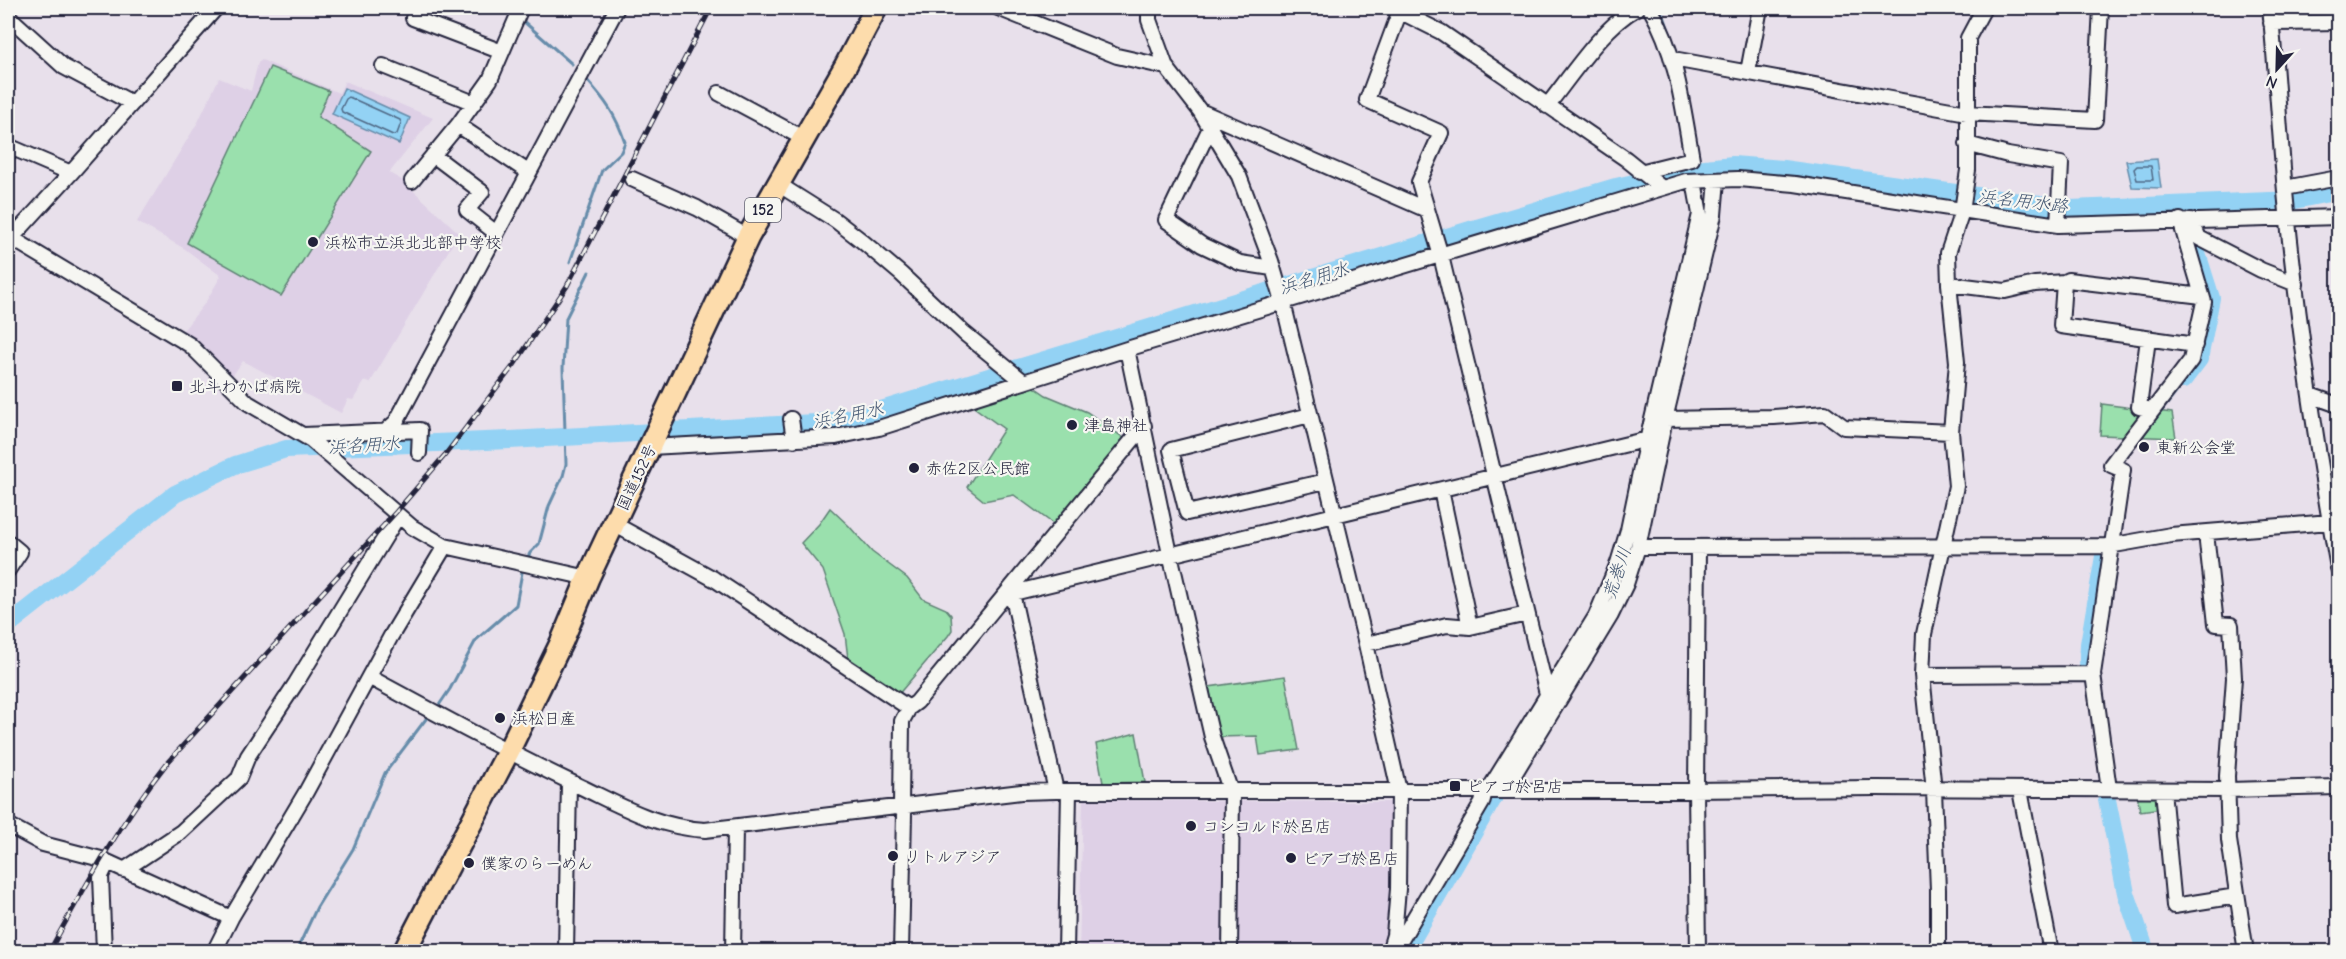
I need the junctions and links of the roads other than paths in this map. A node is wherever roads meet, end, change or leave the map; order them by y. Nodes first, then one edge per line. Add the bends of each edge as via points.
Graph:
1 (216, 8) edge
2 (521, 8) edge
3 (617, 8) edge
4 (876, 8) edge
5 (998, 8) edge
6 (1149, 8) edge
7 (1398, 8) edge
8 (1637, 8) edge
9 (1650, 8) edge
10 (1760, 8) edge
11 (1984, 8) edge
12 (2101, 8) edge
13 (2270, 8) edge
14 (8, 16) edge
15 (413, 18) dead end
16 (2338, 21) edge
17 (2271, 23) junction
18 (502, 52) junction
19 (1673, 58) junction
20 (383, 66) dead end
21 (1166, 67) junction
22 (1748, 72) junction
23 (719, 93) dead end
24 (132, 103) junction
25 (474, 103) junction
26 (1547, 106) junction
27 (1200, 111) junction
28 (1967, 113) junction
29 (458, 125) junction
30 (1210, 128) junction
31 (803, 138) junction
32 (1966, 144) junction
33 (8, 146) edge
34 (434, 155) junction
35 (528, 172) junction
36 (1640, 172) junction
37 (72, 173) junction
38 (2338, 178) edge
39 (632, 179) dead end
40 (1717, 180) junction
41 (412, 181) dead end
42 (1694, 181) junction
43 (778, 184) junction
44 (1662, 188) junction
45 (2285, 188) junction
46 (1962, 208) junction
47 (1426, 210) junction
48 (2288, 214) junction
49 (2338, 217) edge
50 (2059, 220) junction
51 (2185, 220) junction
52 (496, 234) junction
53 (748, 237) junction
54 (9, 239) edge
55 (1440, 253) junction
56 (1274, 274) junction
57 (2064, 282) junction
58 (1949, 284) junction
59 (2296, 284) junction
60 (2202, 296) junction
61 (1282, 300) junction
62 (2148, 339) junction
63 (2195, 345) junction
64 (1127, 349) junction
65 (1021, 379) junction
66 (2310, 395) junction
67 (2338, 405) edge
68 (2152, 410) junction
69 (1311, 415) junction
70 (791, 418) dead end
71 (1665, 418) junction
72 (1144, 426) junction
73 (386, 431) junction
74 (1951, 432) junction
75 (794, 436) junction
76 (307, 437) junction
77 (1655, 441) junction
78 (652, 443) junction
79 (419, 453) dead end
80 (1494, 476) junction
81 (1326, 481) junction
82 (1441, 490) junction
83 (1334, 513) junction
84 (398, 516) junction
85 (2330, 522) junction
86 (614, 524) junction
87 (2206, 533) junction
88 (8, 542) edge
89 (445, 546) junction
90 (2107, 546) junction
91 (1638, 547) junction
92 (1942, 547) junction
93 (1698, 548) junction
94 (1170, 554) junction
95 (2338, 568) edge
96 (8, 570) edge
97 (588, 578) junction
98 (1005, 595) junction
99 (1527, 614) junction
100 (1470, 627) junction
101 (1366, 644) junction
102 (2093, 674) junction
103 (1922, 675) junction
104 (369, 677) junction
105 (1547, 694) junction
106 (909, 708) junction
107 (508, 752) junction
108 (569, 782) junction
109 (2338, 787) edge
110 (2109, 789) junction
111 (1696, 790) junction
112 (1934, 790) junction
113 (2020, 790) junction
114 (2163, 790) junction
115 (2228, 790) junction
116 (1063, 791) junction
117 (1228, 791) junction
118 (1399, 791) junction
119 (1494, 791) junction
120 (901, 806) junction
121 (8, 825) edge
122 (735, 828) junction
123 (107, 862) junction
124 (124, 870) junction
125 (2237, 896) junction
126 (231, 918) junction
127 (104, 951) edge
128 (216, 951) edge
129 (404, 951) edge
130 (566, 951) edge
131 (733, 951) edge
132 (901, 951) edge
133 (1066, 951) edge
134 (1230, 951) edge
135 (1389, 951) edge
136 (1394, 951) edge
137 (1698, 951) edge
138 (1938, 951) edge
139 (2050, 951) edge
140 (2246, 951) edge

1 - 24 street
2 - 18 street
3 - 35 street
4 - 31 highway, 国道152号 / 152
5 - 21 street via 1117,56
6 - 21 street via 1149,20
7 - 26 street via 1441,32
7 - 47 street via 1388,49 1367,100 1441,133 1419,182
8 - 26 street via 1623,15 1605,33
9 - 19 street
10 - 22 street
11 - 28 street via 1968,38
12 - 28 street via 2095,120
13 - 17 street
14 - 24 street via 64,67
15 - 18 street
16 - 17 street
17 - 45 street
18 - 25 street
19 - 22 street
19 - 36 street via 1692,159
20 - 25 street
21 - 27 street
22 - 28 street
23 - 31 street
24 - 37 street
25 - 29 street
26 - 36 street
27 - 30 street
27 - 47 street
28 - 32 street
29 - 34 street
29 - 35 street
30 - 56 street via 1239,176
30 - 56 street via 1166,220 1202,245
31 - 43 highway, 国道152号 / 152
32 - 46 street
32 - 50 street via 2061,164
33 - 37 street
34 - 41 street
34 - 52 street via 482,192 467,210
35 - 52 street
36 - 44 street
37 - 54 street
38 - 45 street
39 - 53 street via 697,208
40 - 42 street
40 - 46 street via 1795,184
40 - 71 street via 1714,215
42 - 44 street
42 - 77 street via 1700,214
43 - 53 highway, 国道152号 / 152
43 - 65 street via 835,220
44 - 55 street
45 - 48 street
46 - 50 street
46 - 58 street via 1948,253
47 - 55 street
48 - 49 street
48 - 51 street
48 - 59 street
50 - 51 street
51 - 59 street via 2199,238
51 - 60 street
52 - 73 street via 396,422
53 - 78 highway, 国道152号 / 152
54 - 76 street via 190,345 248,403
55 - 61 street
55 - 80 street
56 - 61 street
57 - 58 street via 2005,291
57 - 60 street
57 - 62 street via 2061,326
58 - 74 street via 1957,362
59 - 66 street
60 - 63 street
61 - 64 street
61 - 69 street
62 - 63 street
62 - 68 street via 2139,407
63 - 68 street via 2191,360
64 - 65 street
64 - 72 street
65 - 75 street via 879,429 836,437
66 - 67 street
66 - 85 street
68 - 90 street via 2117,467
69 - 81 street
69 - 81 street via 1171,450 1187,513
70 - 75 street
71 - 74 street via 1825,413 1844,427
71 - 77 street
72 - 94 street
72 - 98 street
73 - 76 street
73 - 79 street via 420,430
74 - 92 street via 1956,486
75 - 78 street
76 - 84 street
77 - 80 street
77 - 91 street
77 - 105 street via 1618,563 1596,616
78 - 86 highway, 国道152号 / 152
80 - 82 street
80 - 99 street
81 - 83 street
82 - 83 street
82 - 100 street
83 - 94 street
83 - 101 street
84 - 89 street
84 - 124 street via 248,756 239,778 181,832
85 - 87 street
85 - 95 street
86 - 97 highway, 国道152号 / 152
86 - 106 street via 700,570
87 - 90 street
87 - 115 street via 2216,624 2231,625 2234,678
88 - 96 street via 20,552
89 - 97 street
89 - 104 street
90 - 92 street
90 - 102 street
91 - 93 street
91 - 119 street via 1611,615
92 - 93 street
92 - 103 street via 1924,634
93 - 111 street
94 - 98 street
94 - 117 street
97 - 107 highway, 国道152号 / 152
98 - 106 street
98 - 116 street via 1014,602
99 - 100 street
99 - 105 street
100 - 101 street via 1447,624
101 - 118 street
102 - 103 street
102 - 110 street
103 - 112 street
104 - 107 street
104 - 126 street
105 - 119 street
106 - 120 street via 902,721
107 - 108 street
107 - 129 highway, 国道152号 / 152
108 - 122 street via 644,817 679,828
108 - 130 street
109 - 115 street
110 - 113 street
110 - 114 street
111 - 112 street
111 - 119 street
111 - 137 street
112 - 113 street
112 - 138 street
113 - 139 street
114 - 115 street
114 - 125 street via 2174,906
115 - 125 street via 2229,840
116 - 117 street
116 - 120 street
116 - 133 street
117 - 118 street
117 - 134 street via 1232,795
118 - 119 street
118 - 135 street via 1397,899
119 - 136 street via 1482,803
120 - 122 street
120 - 132 street
121 - 123 street via 43,844
122 - 131 street
123 - 124 street
123 - 127 street via 100,876
124 - 126 street
125 - 140 street
126 - 128 street

